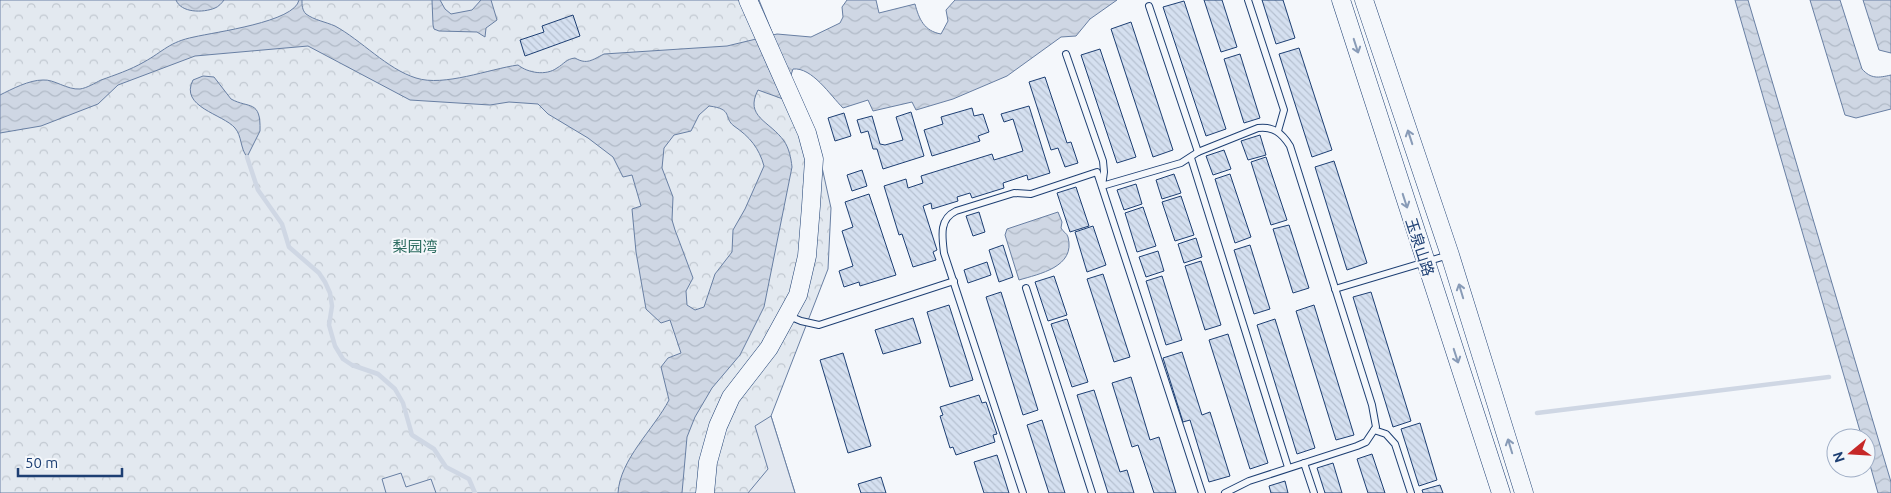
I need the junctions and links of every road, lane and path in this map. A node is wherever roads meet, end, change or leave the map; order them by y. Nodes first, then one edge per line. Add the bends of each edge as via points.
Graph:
1 (748, 0) edge
2 (1248, 0) edge
3 (1341, 0) edge
4 (1364, 0) edge
5 (1150, 6) dead end
6 (1066, 54) dead end
7 (1278, 131) junction
8 (1198, 152) junction
9 (1191, 158) junction
10 (1102, 186) junction
11 (1450, 255) junction
12 (1424, 262) junction
13 (954, 281) junction
14 (1026, 288) dead end
15 (1335, 289) junction
16 (788, 315) junction
17 (1374, 430) junction
18 (1304, 463) junction
19 (1288, 467) junction
20 (705, 493) edge
21 (1023, 493) edge
22 (1092, 493) edge
23 (1202, 493) edge
24 (1225, 493) edge
25 (1314, 493) edge
26 (1411, 493) edge
27 (1501, 493) edge
28 (1524, 493) edge

1 - 16 street via 807,133 814,159 807,256 798,295
2 - 7 lane via 1282,99 1284,118
3 -> 12 street, 玉泉山路
11 -> 4 street, 玉泉山路
5 - 8 lane
6 - 10 lane via 1102,161
7 - 8 lane via 1258,128
7 - 15 lane via 1290,146
8 - 9 lane
9 - 10 lane
9 - 19 lane
10 - 13 lane via 1097,172 1031,194 1014,194 949,215 943,223 943,243
10 - 23 lane
11 - 12 lane
28 -> 11 street, 玉泉山路
12 - 15 lane
12 -> 27 street, 玉泉山路
13 - 16 lane via 819,325
13 - 21 lane
14 - 22 lane
15 - 17 lane via 1375,416
16 - 20 street via 769,348 731,397 708,462
17 - 18 lane via 1366,442
17 - 26 lane via 1386,434 1395,444
18 - 19 lane
18 - 25 lane
19 - 24 lane

